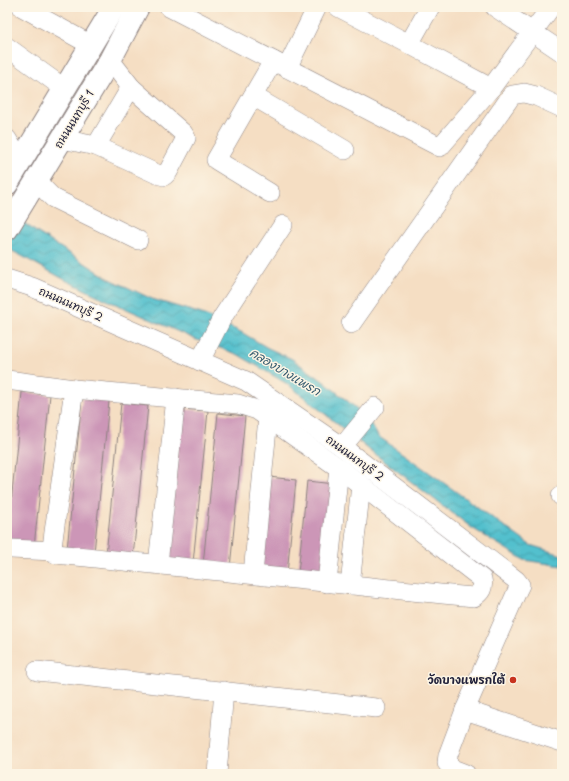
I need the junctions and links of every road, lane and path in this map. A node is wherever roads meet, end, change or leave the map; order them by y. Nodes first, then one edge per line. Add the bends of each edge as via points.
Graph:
1 (114, 7) edge
2 (138, 7) edge
3 (169, 7) edge
4 (317, 7) edge
5 (338, 7) edge
6 (430, 7) edge
7 (495, 7) edge
8 (551, 7) edge
9 (27, 8) edge
10 (532, 33) junction
11 (409, 44) junction
12 (91, 45) junction
13 (7, 47) edge
14 (562, 52) edge
15 (110, 60) junction
16 (280, 64) junction
17 (131, 87) junction
18 (491, 88) junction
19 (65, 89) junction
20 (253, 96) junction
21 (562, 108) edge
22 (7, 139) edge
23 (62, 139) junction
24 (96, 146) junction
25 (345, 150) dead end
26 (21, 162) junction
27 (36, 180) junction
28 (7, 184) edge
29 (270, 193) dead end
30 (283, 225) dead end
31 (7, 229) edge
32 (138, 240) dead end
33 (7, 279) edge
34 (351, 324) dead end
35 (204, 354) junction
36 (7, 380) edge
37 (74, 389) junction
38 (176, 398) junction
39 (372, 410) dead end
40 (268, 418) junction
41 (345, 444) junction
42 (339, 468) junction
43 (361, 485) junction
44 (11, 549) dead end
45 (54, 551) junction
46 (158, 564) junction
47 (253, 574) junction
48 (327, 583) junction
49 (350, 585) junction
50 (37, 671) dead end
51 (224, 691) junction
52 (376, 708) dead end
53 (465, 710) junction
54 (562, 742) edge
55 (217, 774) edge
56 (466, 774) edge

1 - 12 main road
2 - 15 main road, ถนนนนทบุรี 1
3 - 16 street
4 - 16 street
5 - 11 street
6 - 11 street
7 - 10 street
8 - 10 street
9 - 12 street
10 - 14 street
10 - 18 street
11 - 18 street
12 - 19 main road
13 - 19 street
15 - 17 street
15 - 23 main road, ถนนนนทบุรี 1
16 - 18 street via 440,147
16 - 20 street
17 - 24 street
17 - 24 street via 183,132 186,138 168,172 164,176 157,174
19 - 26 main road
20 - 25 street
20 - 29 street via 216,160
21 - 34 street via 536,96 524,93 512,95
22 - 26 street
23 - 24 street
23 - 27 main road, ถนนนนทบุรี 1
26 - 28 main road
27 - 31 main road, ถนนนนทบุรี 1
27 - 32 street via 53,198
30 - 35 street via 222,318
33 - 35 street, ถนนนนทบุรี 2
35 - 41 street, ถนนนนทบุรี 2
36 - 37 street
37 - 38 street
37 - 45 street via 52,548
38 - 40 street via 248,406
38 - 46 street
39 - 41 street
40 - 42 street
40 - 47 street
41 - 53 street, ถนนนนทบุรี 2 via 520,585
42 - 43 street
42 - 48 street
43 - 49 street
43 - 49 street via 482,579 484,585 480,593 474,597
44 - 45 street
45 - 46 street via 56,554
46 - 47 street
47 - 48 street
48 - 49 street
50 - 51 street
51 - 52 street
51 - 55 street
53 - 54 street
53 - 56 street, ถนนนนทบุรี 2 via 447,763 453,769

